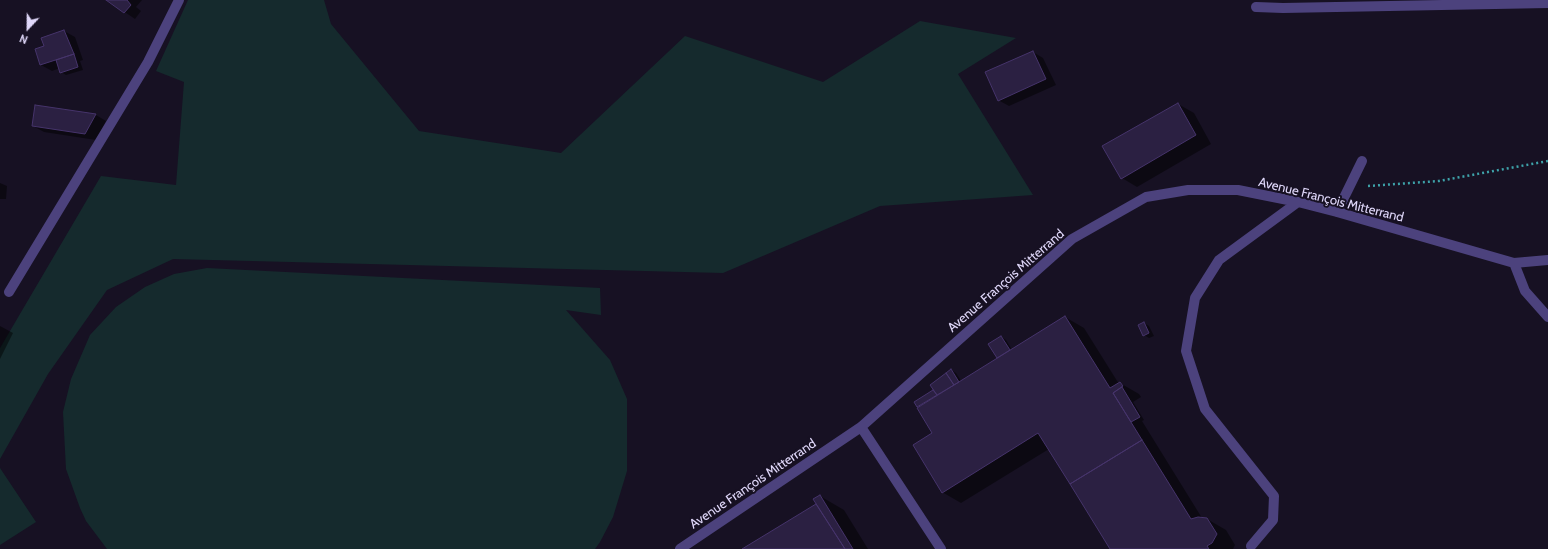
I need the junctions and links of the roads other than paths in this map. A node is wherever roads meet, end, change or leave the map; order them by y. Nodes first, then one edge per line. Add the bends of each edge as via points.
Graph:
1 (178, 0) edge
2 (1548, 3) edge
3 (1256, 7) dead end
4 (1362, 161) dead end
5 (1298, 202) junction
6 (1337, 212) junction
7 (1548, 260) edge
8 (1514, 264) junction
9 (9, 292) dead end
10 (1548, 317) edge
11 (861, 427) junction
12 (1251, 546) dead end
13 (680, 549) edge
14 (941, 549) edge

1 - 9 street via 148,62
2 - 3 street
4 - 6 street
5 - 6 street, Avenue François Mitterrand
5 - 11 street, Avenue François Mitterrand via 1238,190 1188,190 1146,197 1072,238
5 - 12 street via 1219,260 1195,298 1186,351 1205,409 1274,496 1273,520
6 - 8 street, Avenue François Mitterrand
7 - 8 street, Avenue François Mitterrand
8 - 10 street via 1524,291
11 - 13 street, Avenue François Mitterrand
11 - 14 street

